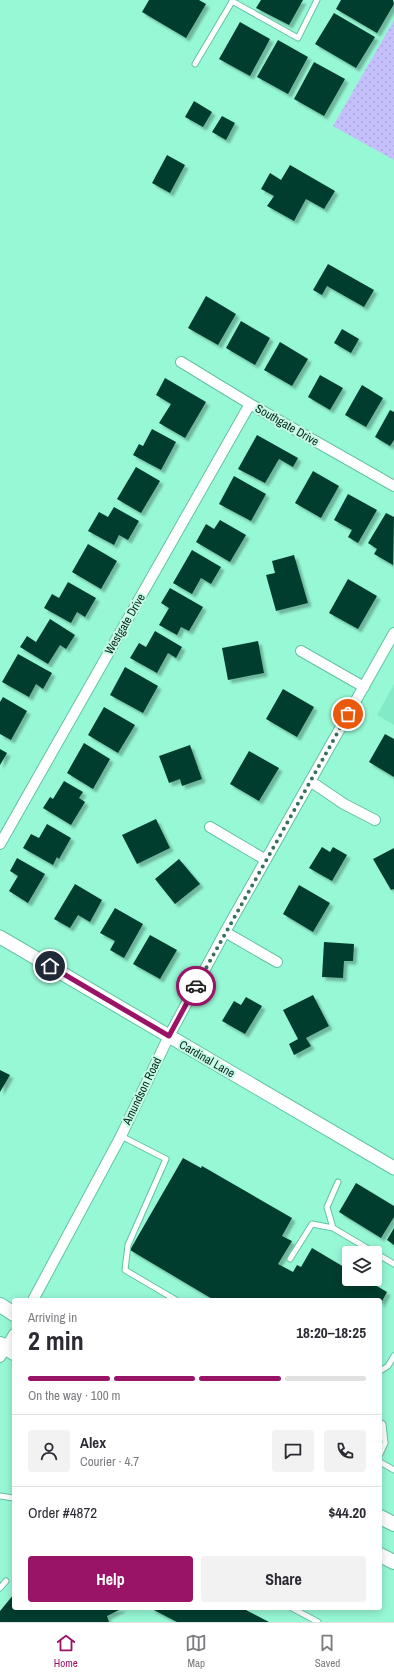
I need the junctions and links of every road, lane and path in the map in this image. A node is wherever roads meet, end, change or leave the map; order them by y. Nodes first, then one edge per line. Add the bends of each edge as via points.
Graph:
1 (233, 0) edge
2 (317, 0) edge
3 (195, 64) dead end
4 (181, 362) dead end
5 (250, 404) junction
6 (394, 486) edge
7 (393, 638) edge
8 (302, 651) dead end
9 (364, 687) junction
10 (310, 781) junction
11 (375, 820) dead end
12 (210, 827) dead end
13 (0, 844) edge
14 (266, 860) junction
15 (225, 932) junction
16 (0, 937) edge
17 (278, 962) dead end
18 (169, 1036) junction
19 (121, 1136) junction
20 (394, 1168) edge
21 (338, 1182) dead end
22 (333, 1228) junction
23 (290, 1259) dead end
24 (394, 1264) edge
25 (34, 1298) edge
26 (173, 1298) edge
27 (0, 1305) edge
28 (12, 1313) edge
29 (12, 1338) edge
30 (5, 1350) edge
31 (394, 1356) edge
32 (382, 1370) edge
33 (382, 1423) edge
34 (382, 1450) edge
35 (382, 1463) edge
36 (394, 1470) edge
37 (0, 1496) edge
38 (12, 1498) edge
39 (382, 1518) edge
40 (394, 1524) edge
41 (382, 1556) edge
42 (394, 1562) edge
43 (6, 1580) dead end
44 (0, 1588) edge
45 (296, 1610) edge
46 (318, 1622) edge

1 - 2 lane via 298,38
1 - 3 lane
4 - 5 street, Southgate Drive
5 - 6 street, Southgate Drive
5 - 13 street, Westgate Drive
7 - 9 street, Amundson Road
8 - 9 street
9 - 10 street, Amundson Road
10 - 11 street via 344,804
10 - 14 street, Amundson Road
12 - 14 street
14 - 15 street, Amundson Road
15 - 17 street
15 - 18 street, Amundson Road
16 - 18 street, Cardinal Lane
18 - 19 street, Amundson Road
18 - 20 street, Cardinal Lane
19 - 25 street, Amundson Road
19 - 26 lane via 166,1159 128,1245 125,1270
21 - 22 lane via 327,1207
22 - 23 lane via 312,1224
22 - 24 lane
27 - 28 main road
29 - 30 street
31 - 32 lane
33 - 34 lane via 385,1443
35 - 36 lane
37 - 38 lane
39 - 40 main road
41 - 42 main road
43 - 44 lane
45 - 46 lane

